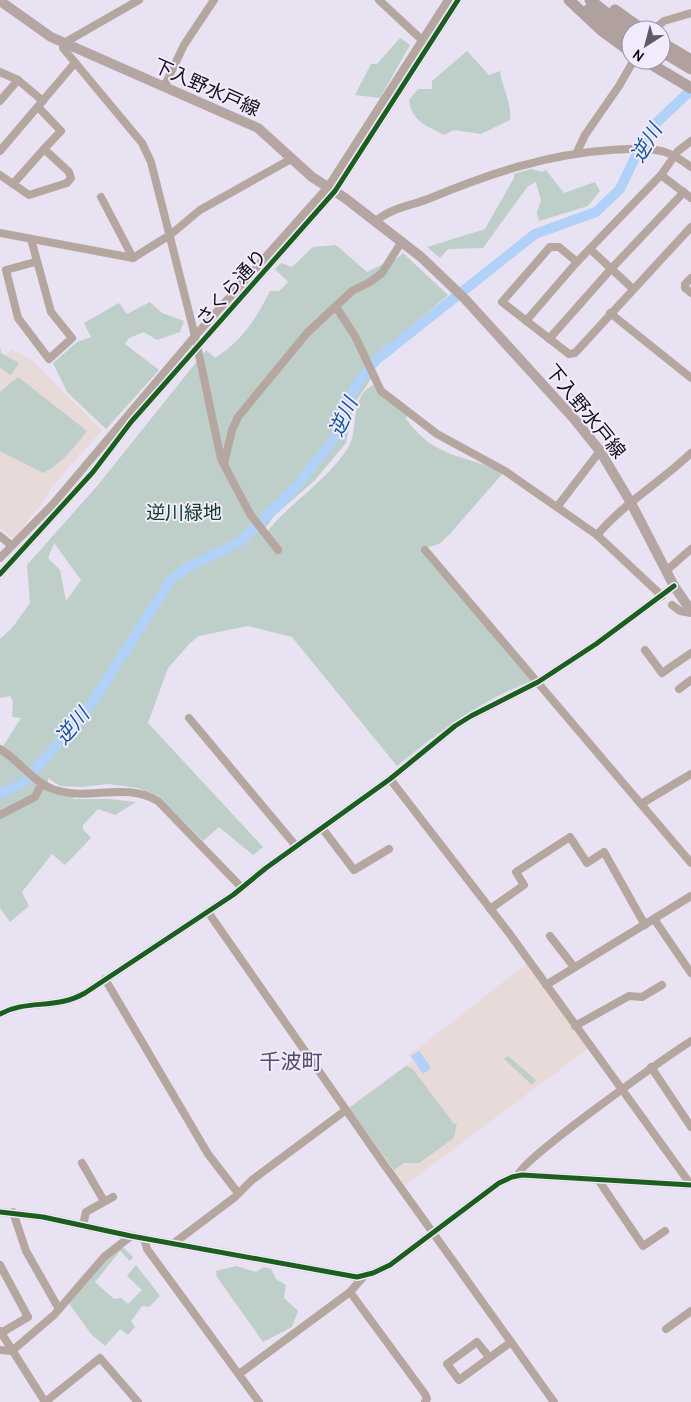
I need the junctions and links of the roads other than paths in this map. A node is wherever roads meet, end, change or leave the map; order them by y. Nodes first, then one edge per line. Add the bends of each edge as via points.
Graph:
1 (139, 0) edge
2 (214, 0) edge
3 (379, 0) edge
4 (448, 0) edge
5 (458, 0) edge
6 (569, 0) edge
7 (579, 0) edge
8 (590, 0) edge
9 (602, 0) edge
10 (0, 1) edge
11 (691, 13) edge
12 (629, 20) edge
13 (667, 20) edge
14 (621, 24) edge
15 (621, 34) edge
16 (422, 40) junction
17 (64, 43) junction
18 (621, 45) edge
19 (671, 48) edge
20 (671, 57) edge
21 (691, 60) edge
22 (74, 64) junction
23 (671, 67) edge
24 (691, 69) edge
25 (628, 70) edge
26 (661, 70) edge
27 (0, 72) edge
28 (691, 79) edge
29 (18, 80) junction
30 (164, 87) junction
31 (691, 88) edge
32 (0, 101) edge
33 (40, 104) junction
34 (691, 141) edge
35 (44, 150) junction
36 (0, 151) edge
37 (577, 152) junction
38 (674, 156) junction
39 (291, 159) junction
40 (691, 167) edge
41 (0, 175) edge
42 (661, 175) junction
43 (14, 184) junction
44 (332, 189) junction
45 (684, 192) junction
46 (102, 198) dead end
47 (691, 198) edge
48 (376, 221) junction
49 (691, 227) edge
50 (0, 233) edge
51 (170, 235) junction
52 (31, 239) junction
53 (402, 241) junction
54 (590, 249) junction
55 (133, 258) junction
56 (36, 262) junction
57 (577, 262) junction
58 (611, 269) junction
59 (691, 278) edge
60 (632, 288) junction
61 (691, 293) edge
62 (336, 307) junction
63 (610, 313) junction
64 (526, 321) junction
65 (195, 336) junction
66 (549, 339) junction
67 (197, 348) junction
68 (691, 378) edge
69 (600, 451) junction
70 (691, 453) edge
71 (224, 464) junction
72 (631, 503) junction
73 (558, 507) junction
74 (597, 535) junction
75 (0, 536) edge
76 (12, 545) junction
77 (278, 550) dead end
78 (425, 550) dead end
79 (691, 550) edge
80 (0, 558) edge
81 (666, 571) junction
82 (0, 574) edge
83 (674, 586) junction
84 (662, 596) junction
85 (672, 605) dead end
86 (691, 612) edge
87 (645, 650) dead end
88 (691, 653) edge
89 (691, 680) edge
90 (538, 682) junction
91 (679, 689) dead end
92 (189, 718) dead end
93 (0, 749) edge
94 (691, 774) edge
95 (390, 779) junction
96 (39, 781) junction
97 (641, 804) junction
98 (0, 815) edge
99 (322, 828) junction
100 (296, 846) junction
101 (389, 849) dead end
102 (691, 863) edge
103 (241, 887) junction
104 (691, 896) edge
105 (490, 909) junction
106 (208, 912) junction
107 (654, 919) junction
108 (645, 925) junction
109 (550, 936) dead end
110 (574, 968) junction
111 (691, 973) edge
112 (105, 980) junction
113 (546, 985) junction
114 (662, 985) dead end
115 (0, 1014) edge
116 (575, 1026) junction
117 (691, 1041) edge
118 (651, 1067) junction
119 (623, 1089) junction
120 (346, 1110) junction
121 (691, 1127) edge
122 (82, 1163) dead end
123 (518, 1175) junction
124 (599, 1180) junction
125 (691, 1185) edge
126 (238, 1193) junction
127 (113, 1197) dead end
128 (104, 1201) junction
129 (0, 1212) edge
130 (13, 1212) junction
131 (83, 1225) junction
132 (665, 1231) dead end
133 (433, 1233) junction
134 (131, 1236) junction
135 (144, 1238) junction
136 (174, 1243) junction
137 (0, 1265) edge
138 (364, 1276) junction
139 (350, 1292) junction
140 (59, 1309) junction
141 (691, 1310) edge
142 (666, 1329) dead end
143 (1, 1332) edge
144 (511, 1342) junction
145 (0, 1350) edge
146 (12, 1351) junction
147 (489, 1357) junction
148 (239, 1374) junction
149 (257, 1401) edge
150 (45, 1402) edge
151 (138, 1402) edge
152 (425, 1402) edge
153 (554, 1402) edge

1 - 17 street
2 - 30 street via 184,45
3 - 16 street
4 - 16 street, さくら通り
5 - 44 street, さくら通り
6 - 18 highway
7 - 15 highway
8 - 14 highway
9 - 12 highway
10 - 17 main road, 下入野水戸線 via 42,32
11 - 13 street
16 - 44 street, さくら通り
17 - 22 street via 63,48
17 - 30 main road, 下入野水戸線
19 - 21 highway
20 - 24 highway
22 - 33 street
22 - 51 street via 142,143
23 - 28 highway
25 - 37 street
26 - 31 highway
27 - 29 street
29 - 32 street
29 - 33 street
30 - 39 main road, 下入野水戸線 via 258,128
33 - 35 street via 61,131
33 - 36 street
34 - 38 street
35 - 43 street
35 - 43 street via 69,172 71,178 67,183 29,195
37 - 38 street via 649,149
37 - 48 street via 478,178 393,210
38 - 40 street
38 - 42 street
39 - 44 main road, 下入野水戸線 via 312,178
39 - 51 street via 200,210
41 - 43 street
42 - 45 street
42 - 54 street
44 - 48 main road, 下入野水戸線
44 - 65 street, さくら通り
44 - 67 street, さくら通り
45 - 47 street
45 - 58 street
46 - 55 street
48 - 53 main road, 下入野水戸線
49 - 60 street
50 - 52 street
51 - 55 street
51 - 65 street
52 - 55 street
52 - 56 street
53 - 62 street via 382,273 352,291
53 - 69 main road, 下入野水戸線 via 454,287
54 - 57 street
54 - 58 street
56 - 56 street via 51,312 72,338 49,359 18,318 6,270
57 - 64 street
57 - 64 street via 559,247 550,247 502,302
58 - 60 street
58 - 66 street
59 - 61 street via 685,284
60 - 63 street
62 - 71 street via 298,343 238,418 226,448
62 - 73 street via 355,336 381,391 437,434 505,470
63 - 66 street via 575,353 570,354
63 - 68 street
64 - 66 street
65 - 67 street
65 - 76 street, さくら通り via 54,504
67 - 71 street via 220,459
67 - 82 street, さくら通り via 131,422 93,472
69 - 72 main road, 下入野水戸線
69 - 73 street
70 - 72 street
71 - 77 street via 252,518
72 - 74 street
72 - 81 main road, 下入野水戸線
73 - 74 street
74 - 84 street
75 - 76 street
76 - 80 street, さくら通り
78 - 90 street
79 - 81 street
81 - 83 main road, 下入野水戸線
83 - 84 street
83 - 86 main road, 下入野水戸線
84 - 90 street
85 - 86 street via 680,611
87 - 88 street via 662,673
89 - 91 street
90 - 95 street via 471,716
90 - 97 street
92 - 100 street
93 - 96 street
94 - 97 street
95 - 99 street
95 - 105 street
96 - 98 street via 35,797
96 - 103 street via 65,793 112,791 150,796
97 - 102 street
99 - 100 street
99 - 101 street via 354,870
100 - 103 street
103 - 106 street
104 - 107 street
105 - 108 street via 524,885 516,872 570,837 587,863 604,852
105 - 113 street
106 - 112 street
106 - 120 street
107 - 108 street
107 - 111 street
108 - 110 street
109 - 110 street
110 - 113 street
112 - 115 street via 67,1002 15,1008
112 - 126 street via 208,1154
113 - 116 street
114 - 116 street via 642,997 629,996
116 - 119 street
117 - 118 street
118 - 119 street
118 - 121 street
119 - 123 street via 522,1166
119 - 125 street
120 - 126 street
120 - 133 street
122 - 128 street
123 - 124 street
123 - 133 street via 499,1183
124 - 125 street
124 - 132 street via 643,1246
126 - 136 street
127 - 128 street
128 - 131 street via 86,1212
129 - 130 street
130 - 131 street
130 - 140 street via 26,1251
131 - 134 street
133 - 138 street via 390,1265
133 - 144 street
134 - 135 street
134 - 140 street via 104,1257
135 - 136 street
135 - 148 street via 147,1249
136 - 138 street via 334,1274
137 - 143 street via 28,1317
138 - 139 street
139 - 148 street
139 - 152 street via 425,1394
140 - 146 street
141 - 142 street
143 - 146 street
144 - 147 street
144 - 153 street
145 - 146 street
146 - 150 street
147 - 147 street via 477,1342 447,1364 459,1380
148 - 149 street
150 - 151 street via 100,1358

